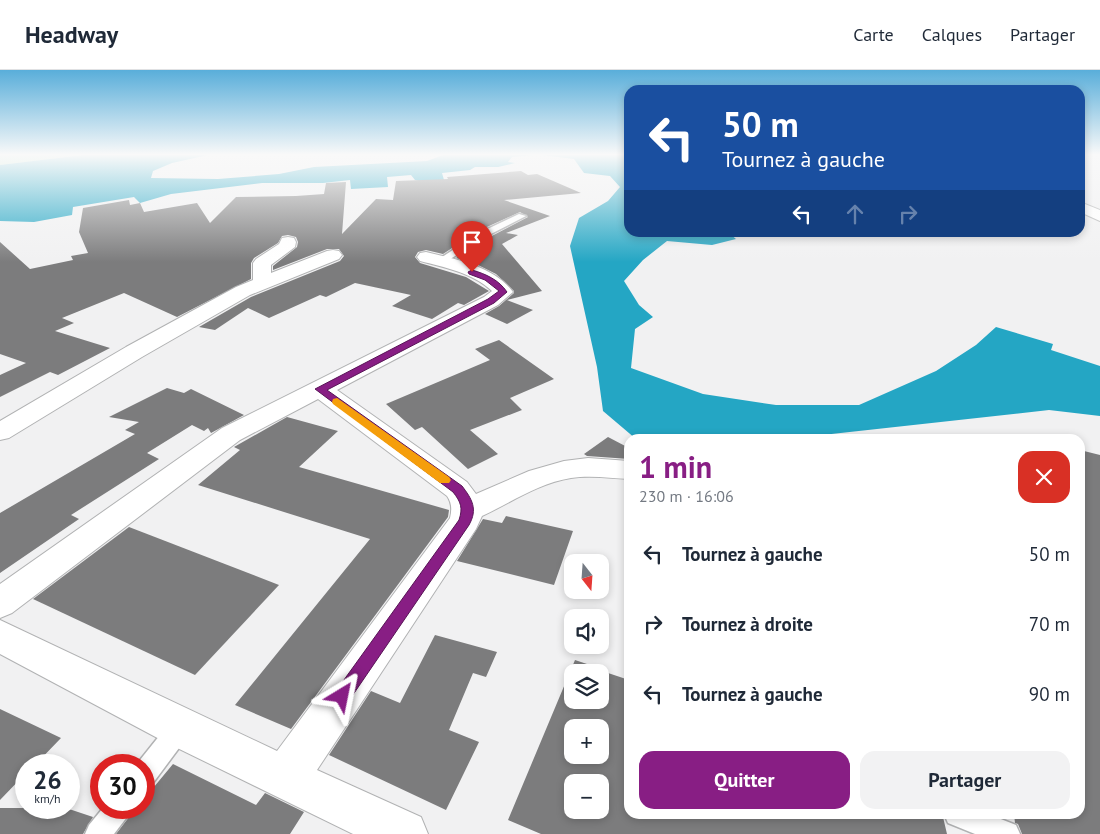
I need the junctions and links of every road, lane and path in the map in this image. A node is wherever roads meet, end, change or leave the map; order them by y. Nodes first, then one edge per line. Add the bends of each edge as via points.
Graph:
1 (1085, 208) edge
2 (522, 216) dead end
3 (1100, 216) edge
4 (288, 242) dead end
5 (333, 255) dead end
6 (434, 259) joint
7 (262, 282) junction
8 (320, 389) junction
9 (0, 432) edge
10 (624, 470) edge
11 (468, 510) junction
12 (0, 603) edge
13 (0, 636) edge
14 (180, 728) junction
15 (155, 760) edge
16 (285, 778) junction
17 (110, 819) edge
18 (969, 819) edge
19 (98, 834) edge
20 (404, 834) edge
21 (1007, 834) edge

1 - 3 street
2 - 6 lane
4 - 7 street via 287,248 262,263
5 - 7 street
6 - 8 street via 487,278 504,292
7 - 9 street via 134,352
8 - 11 street via 458,489
8 - 12 street via 231,434
10 - 11 street via 565,470 536,478
11 - 16 street via 465,521
13 - 14 street
14 - 15 lane
14 - 16 street
16 - 20 street
17 - 19 lane
18 - 21 lane

